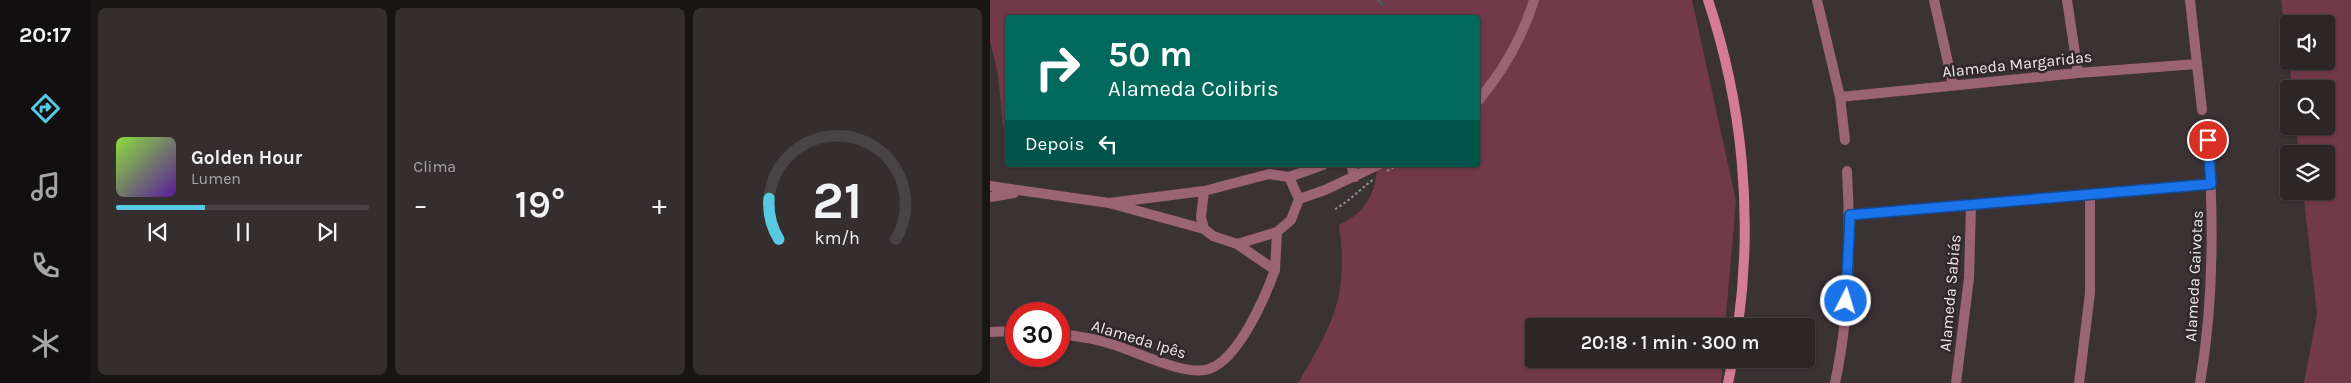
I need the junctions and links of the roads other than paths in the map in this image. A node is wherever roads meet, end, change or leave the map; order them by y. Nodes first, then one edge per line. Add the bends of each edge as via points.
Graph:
1 (1534, 0) edge
2 (1708, 0) edge
3 (1817, 0) edge
4 (1934, 0) edge
5 (2067, 0) edge
6 (2190, 0) edge
7 (2197, 64) junction
8 (2078, 72) junction
9 (1953, 85) junction
10 (1840, 97) junction
11 (1480, 99) edge
12 (2202, 110) dead end
13 (1845, 140) dead end
14 (2208, 140) dead end
15 (1317, 167) edge
16 (1352, 167) edge
17 (1374, 167) edge
18 (1847, 171) dead end
19 (1289, 177) junction
20 (1356, 177) junction
21 (2211, 184) junction
22 (990, 186) edge
23 (1204, 191) junction
24 (1022, 192) junction
25 (2090, 195) junction
26 (990, 197) edge
27 (1300, 200) junction
28 (1109, 203) junction
29 (1971, 205) junction
30 (1850, 215) junction
31 (1204, 229) junction
32 (1277, 232) junction
33 (1237, 244) junction
34 (1275, 270) junction
35 (1739, 318) edge
36 (990, 332) edge
37 (1005, 332) edge
38 (1070, 335) edge
39 (1731, 368) edge
40 (1728, 383) edge
41 (1835, 383) edge
42 (1956, 383) edge
43 (2079, 383) edge
44 (2200, 383) edge

1 - 11 street via 1513,53
2 - 35 street via 1734,99 1744,184 1745,231
3 - 10 street
4 - 9 street
5 - 8 street
6 - 7 street
7 - 8 street, Alameda Margaridas
7 - 12 street
8 - 9 street, Alameda Margaridas
9 - 10 street, Alameda Margaridas
10 - 13 street
14 - 21 street, Alameda Gaivotas
15 - 19 street
16 - 20 street
17 - 20 street
18 - 30 street
19 - 23 street via 1269,174
19 - 27 street
20 - 27 street
21 - 25 street
21 - 44 street, Alameda Gaivotas via 2212,276
22 - 24 street
23 - 28 street
23 - 31 street via 1201,217
24 - 26 street
24 - 28 street
25 - 29 street
25 - 43 street via 2090,293
27 - 32 street via 1291,220
28 - 31 street
29 - 30 street
29 - 42 street, Alameda Sabiás via 1969,278
30 - 41 street via 1847,286
31 - 33 street via 1213,236
32 - 33 street
32 - 34 street
33 - 34 street
34 - 38 street, Alameda Ipês via 1254,316 1235,347 1223,361 1209,369 1177,368 1109,343
36 - 37 street
39 - 40 street

